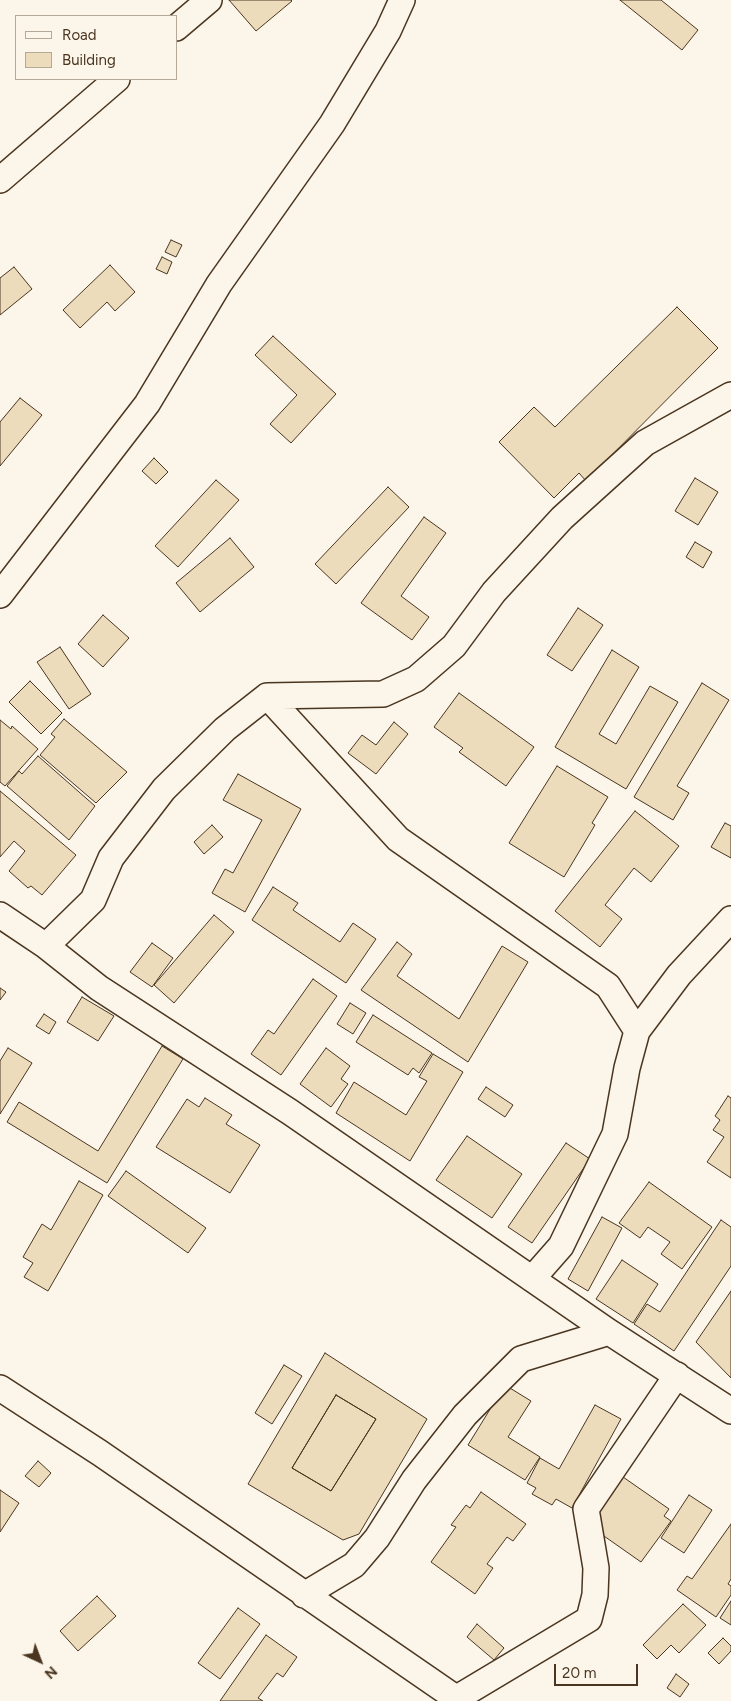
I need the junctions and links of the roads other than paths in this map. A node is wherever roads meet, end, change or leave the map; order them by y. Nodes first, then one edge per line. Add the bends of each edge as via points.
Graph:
1 (209, 0) edge
2 (402, 0) edge
3 (178, 26) edge
4 (116, 80) edge
5 (0, 180) edge
6 (731, 395) edge
7 (0, 594) edge
8 (266, 696) junction
9 (0, 914) edge
10 (731, 919) edge
11 (46, 946) junction
12 (637, 1031) junction
13 (532, 1279) junction
14 (609, 1332) junction
15 (677, 1375) junction
16 (0, 1388) edge
17 (731, 1411) edge
18 (304, 1595) junction
19 (456, 1700) edge

1 - 3 street
2 - 7 street via 388,31 332,124 218,284 147,404
4 - 5 street
6 - 8 street via 645,443 562,518 494,592 454,646 416,679 383,694
8 - 11 street via 225,729 164,789 111,858 93,900
8 - 12 street via 398,840 608,986
9 - 11 street
10 - 12 street via 678,974
11 - 13 street via 99,988 290,1112
12 - 13 street via 615,1134 561,1246
13 - 14 street
14 - 15 street
14 - 18 street via 521,1359 464,1415 414,1480 377,1538 354,1565
15 - 17 street
15 - 19 street via 586,1509 596,1568 595,1595 588,1619
16 - 18 street via 100,1453
18 - 19 street

